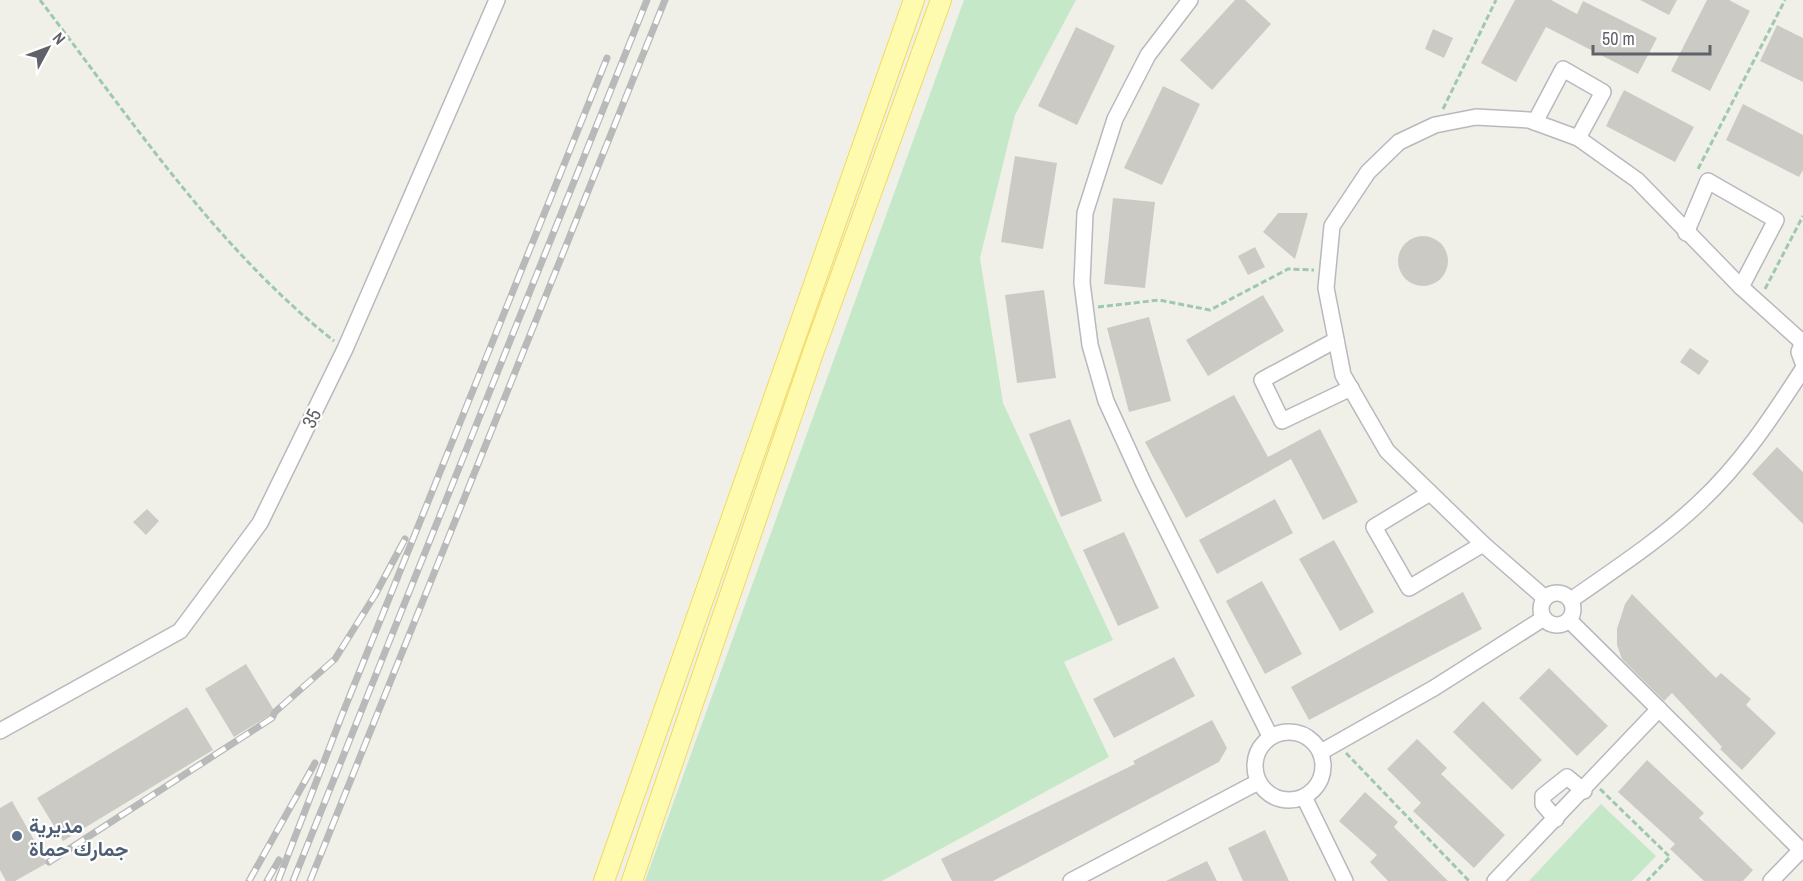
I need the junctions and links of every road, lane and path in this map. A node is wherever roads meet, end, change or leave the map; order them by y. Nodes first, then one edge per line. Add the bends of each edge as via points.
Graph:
1 (40, 0) edge
2 (497, 0) edge
3 (914, 0) edge
4 (941, 0) edge
5 (1190, 0) edge
6 (1496, 0) edge
7 (1785, 0) edge
8 (1536, 122) junction
9 (1435, 125) junction
10 (1578, 138) junction
11 (1694, 177) dead end
12 (1803, 216) edge
13 (1686, 233) junction
14 (1328, 271) junction
15 (1741, 287) junction
16 (1758, 303) junction
17 (1085, 309) junction
18 (1336, 340) junction
19 (1803, 342) edge
20 (345, 350) junction
21 (1803, 363) edge
22 (1803, 369) edge
23 (1351, 388) junction
24 (1430, 493) junction
25 (1484, 544) junction
26 (1545, 598) junction
27 (1571, 600) junction
28 (1544, 618) junction
29 (1569, 620) junction
30 (1659, 709) junction
31 (0, 731) edge
32 (1270, 736) junction
33 (1336, 743) junction
34 (1321, 752) junction
35 (1258, 782) junction
36 (1588, 786) junction
37 (1304, 797) junction
38 (1556, 819) junction
39 (1802, 851) edge
40 (603, 881) edge
41 (632, 881) edge
42 (1071, 881) edge
43 (1346, 881) edge
44 (1469, 881) edge
45 (1496, 881) edge
46 (1647, 881) edge
47 (1771, 881) edge

1 - 20 path via 193,201 300,314
2 - 20 street, 35
3 - 40 main road
4 - 41 main road via 813,353
5 - 17 street via 1148,55 1115,119 1085,213
6 - 9 path
7 - 11 path
8 - 9 street via 1476,117
8 - 10 street
8 - 10 street via 1563,69 1603,92
9 - 14 street via 1399,142 1368,172 1332,226
10 - 13 street via 1637,180
12 - 16 path
13 - 15 street
13 - 15 street via 1708,181 1776,220
14 - 17 path via 1288,269 1210,310 1159,300
14 - 18 street via 1326,288
15 - 16 street
16 - 19 street
17 - 32 street via 1090,345 1106,401
18 - 23 street via 1343,375
18 - 23 street via 1262,380 1282,421
19 - 21 street via 1799,352
20 - 31 street, 35 via 260,523 180,631
22 - 27 street via 1759,436 1700,502 1655,541
23 - 24 street via 1387,451
24 - 25 street
24 - 25 street via 1374,527 1409,588
25 - 26 street
26 - 27 street via 1559,593
26 - 28 street via 1541,609
27 - 29 street via 1574,608
28 - 29 street via 1556,625
28 - 33 street
29 - 30 street
30 - 36 street
30 - 39 street
32 - 34 street via 1281,732 1304,735
32 - 35 street via 1262,743 1254,762
33 - 34 street
33 - 44 path
34 - 37 street via 1319,783
35 - 37 street via 1283,800
35 - 42 street
36 - 38 street
36 - 38 street via 1567,777 1543,796
36 - 46 path via 1670,857
37 - 43 street
38 - 45 street
39 - 47 street

